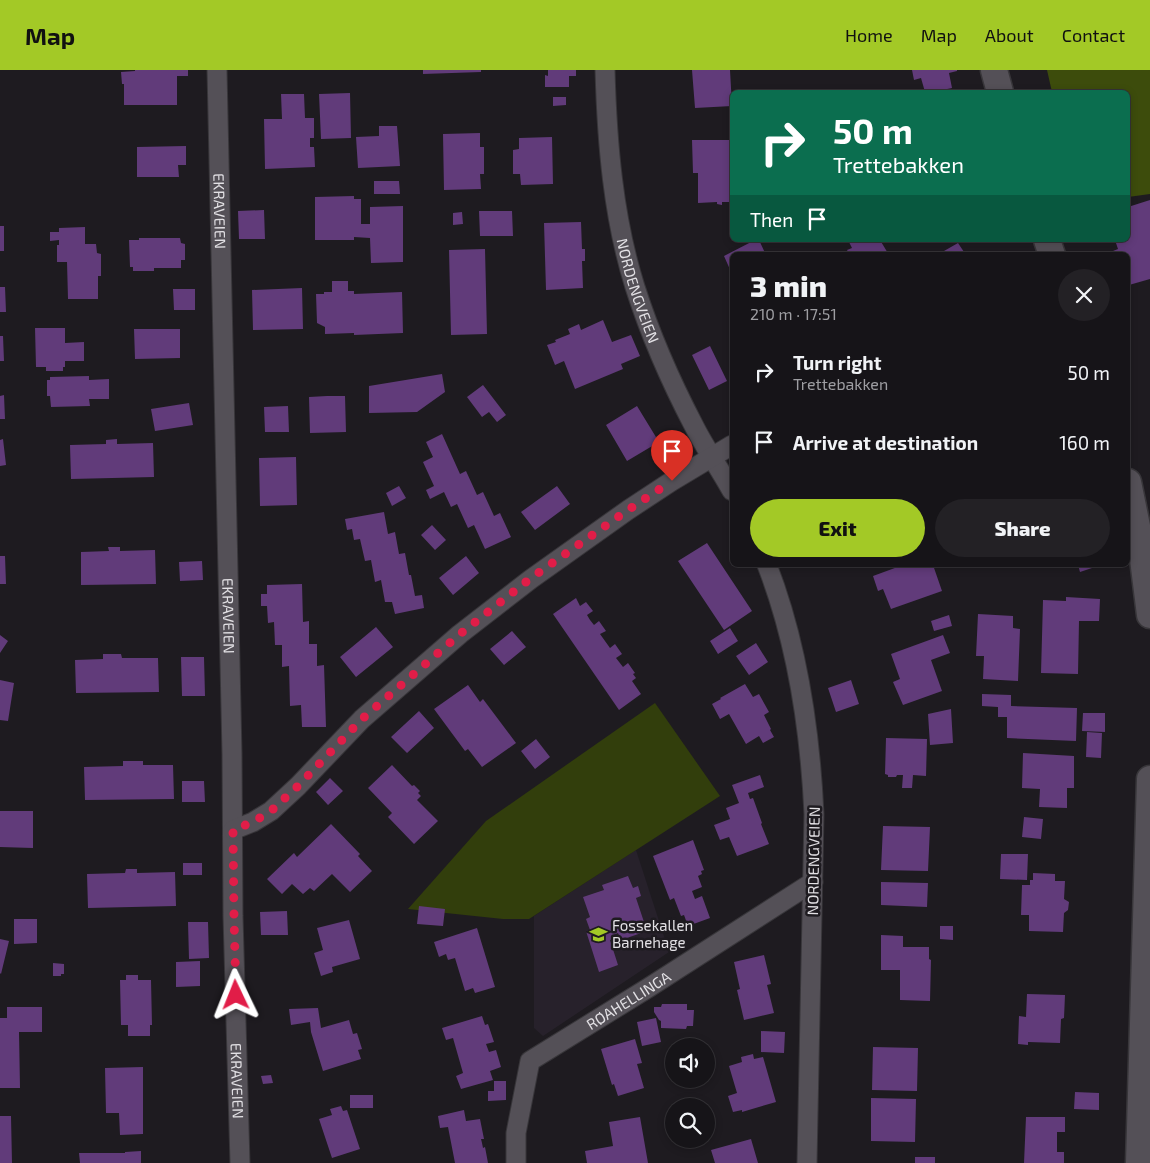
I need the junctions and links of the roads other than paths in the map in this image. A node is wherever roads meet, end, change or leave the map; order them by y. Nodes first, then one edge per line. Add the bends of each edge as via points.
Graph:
1 (217, 70) edge
2 (604, 70) edge
3 (994, 70) edge
4 (999, 90) edge
5 (730, 446) edge
6 (712, 456) junction
7 (730, 488) edge
8 (1130, 492) edge
9 (768, 567) edge
10 (1150, 614) edge
11 (1150, 779) edge
12 (233, 830) junction
13 (813, 882) junction
14 (240, 1163) edge
15 (516, 1163) edge
16 (807, 1163) edge
17 (1139, 1163) edge

1 - 12 street, EKRAVEIEN
2 - 6 street, NORDENGVEIEN via 613,185 635,286 676,390
3 - 4 main road
5 - 6 street
6 - 7 street, NORDENGVEIEN
6 - 12 street via 531,578 362,719 271,811
8 - 10 main road
9 - 13 street, NORDENGVEIEN via 788,625 808,735 814,814
11 - 17 main road
12 - 14 street, EKRAVEIEN
13 - 15 street, RØAHELLINGA via 530,1061 516,1133
13 - 16 street, NORDENGVEIEN

